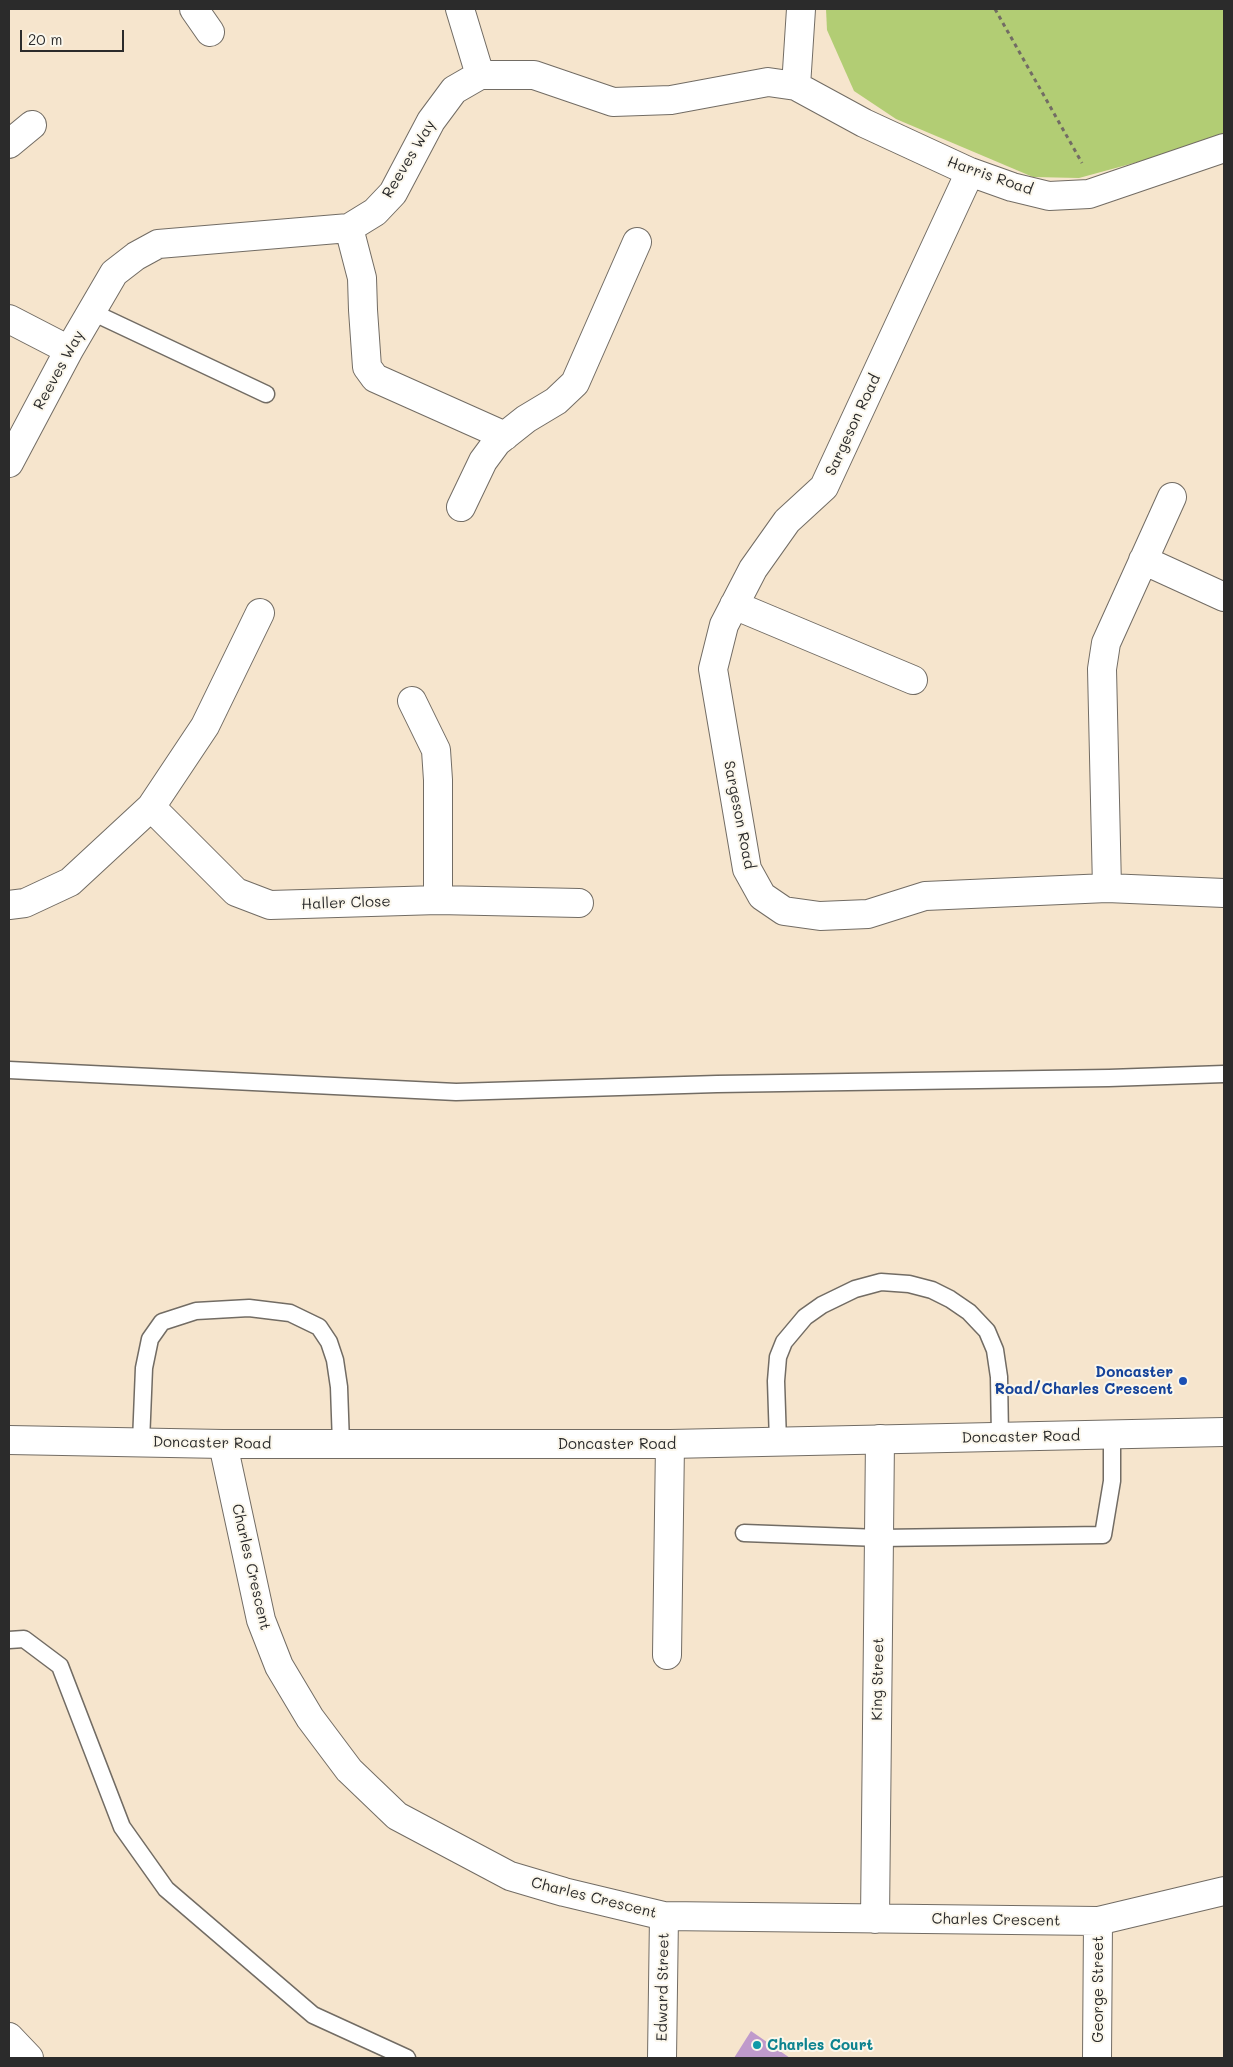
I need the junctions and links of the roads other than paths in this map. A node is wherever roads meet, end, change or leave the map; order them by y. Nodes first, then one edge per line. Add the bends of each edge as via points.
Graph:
1 (194, 9) edge
2 (460, 9) edge
3 (801, 9) edge
4 (210, 32) dead end
5 (480, 75) junction
6 (796, 86) junction
7 (32, 125) dead end
8 (9, 144) edge
9 (1224, 148) edge
10 (970, 172) junction
11 (349, 228) junction
12 (636, 242) dead end
13 (92, 312) junction
14 (9, 319) edge
15 (69, 350) junction
16 (266, 394) dead end
17 (505, 436) junction
18 (9, 463) edge
19 (1172, 497) dead end
20 (461, 507) dead end
21 (1143, 560) junction
22 (1224, 597) edge
23 (734, 605) junction
24 (260, 613) dead end
25 (913, 680) dead end
26 (412, 701) dead end
27 (151, 807) junction
28 (1107, 888) junction
29 (1224, 893) edge
30 (438, 900) junction
31 (579, 903) dead end
32 (9, 905) edge
33 (9, 1070) edge
34 (1224, 1074) edge
35 (1224, 1432) edge
36 (1112, 1435) junction
37 (1000, 1437) junction
38 (9, 1440) edge
39 (880, 1440) junction
40 (140, 1442) junction
41 (778, 1442) junction
42 (223, 1444) junction
43 (341, 1444) junction
44 (670, 1444) junction
45 (744, 1533) dead end
46 (879, 1538) junction
47 (9, 1640) edge
48 (666, 1655) dead end
49 (1224, 1891) edge
50 (664, 1916) junction
51 (875, 1918) junction
52 (1098, 1921) junction
53 (9, 2037) edge
54 (29, 2058) edge
55 (407, 2058) edge
56 (662, 2058) edge
57 (1097, 2058) edge

1 - 4 street
2 - 5 street
3 - 6 street
5 - 6 street, Reeves Way via 534,75 613,102 671,100 768,82
5 - 11 street, Reeves Way via 454,90 431,121 393,193 375,212
6 - 10 street, Harris Road via 864,124
7 - 8 street
9 - 10 street, Harris Road via 1089,194 1049,196
10 - 23 street, Sargeson Road via 824,487 788,521 753,569
11 - 13 street, Reeves Way via 158,244 114,273
11 - 17 street via 362,278 367,367 374,378
12 - 17 street via 574,383 556,402
13 - 15 street, Reeves Way
13 - 16 lane
14 - 15 street
15 - 18 street, Reeves Way
17 - 20 street via 483,461
19 - 21 street
21 - 22 street
21 - 28 street via 1106,643 1102,669
23 - 25 street
23 - 28 street, Sargeson Road via 724,625 713,669 747,869 762,896 784,911 820,916 868,914 925,896
24 - 27 street via 205,726
26 - 30 street via 436,750
27 - 30 street, Haller Close via 236,892 270,906
27 - 32 street via 70,882 25,903
28 - 29 street, Sargeson Road
30 - 31 street, Haller Close
33 - 34 lane via 456,1092
35 - 36 street, Doncaster Road
36 - 37 street, Doncaster Road
36 - 46 lane via 1112,1481 1103,1535
37 - 39 street, Doncaster Road
37 - 41 lane via 999,1378 995,1350 987,1331 969,1312 932,1290 881,1282 836,1296 805,1317 784,1342 778,1357 776,1381
38 - 40 street, Doncaster Road
39 - 41 street, Doncaster Road
39 - 46 street, King Street
40 - 42 street, Doncaster Road
40 - 43 lane via 144,1368 150,1339 162,1322 196,1311 248,1308 290,1313 320,1327 335,1360
41 - 44 street, Doncaster Road
42 - 43 street, Doncaster Road
42 - 50 street, Charles Crescent via 261,1620 283,1673 310,1718 349,1770 397,1816 510,1876
43 - 44 street, Doncaster Road
44 - 48 street
45 - 46 lane
46 - 51 street, King Street
47 - 55 lane via 24,1639 60,1666 122,1828 166,1889 313,2014
49 - 52 street, Charles Crescent
50 - 51 street, Charles Crescent
50 - 56 street, Edward Street
51 - 52 street, Charles Crescent
52 - 57 street, George Street
53 - 54 street

